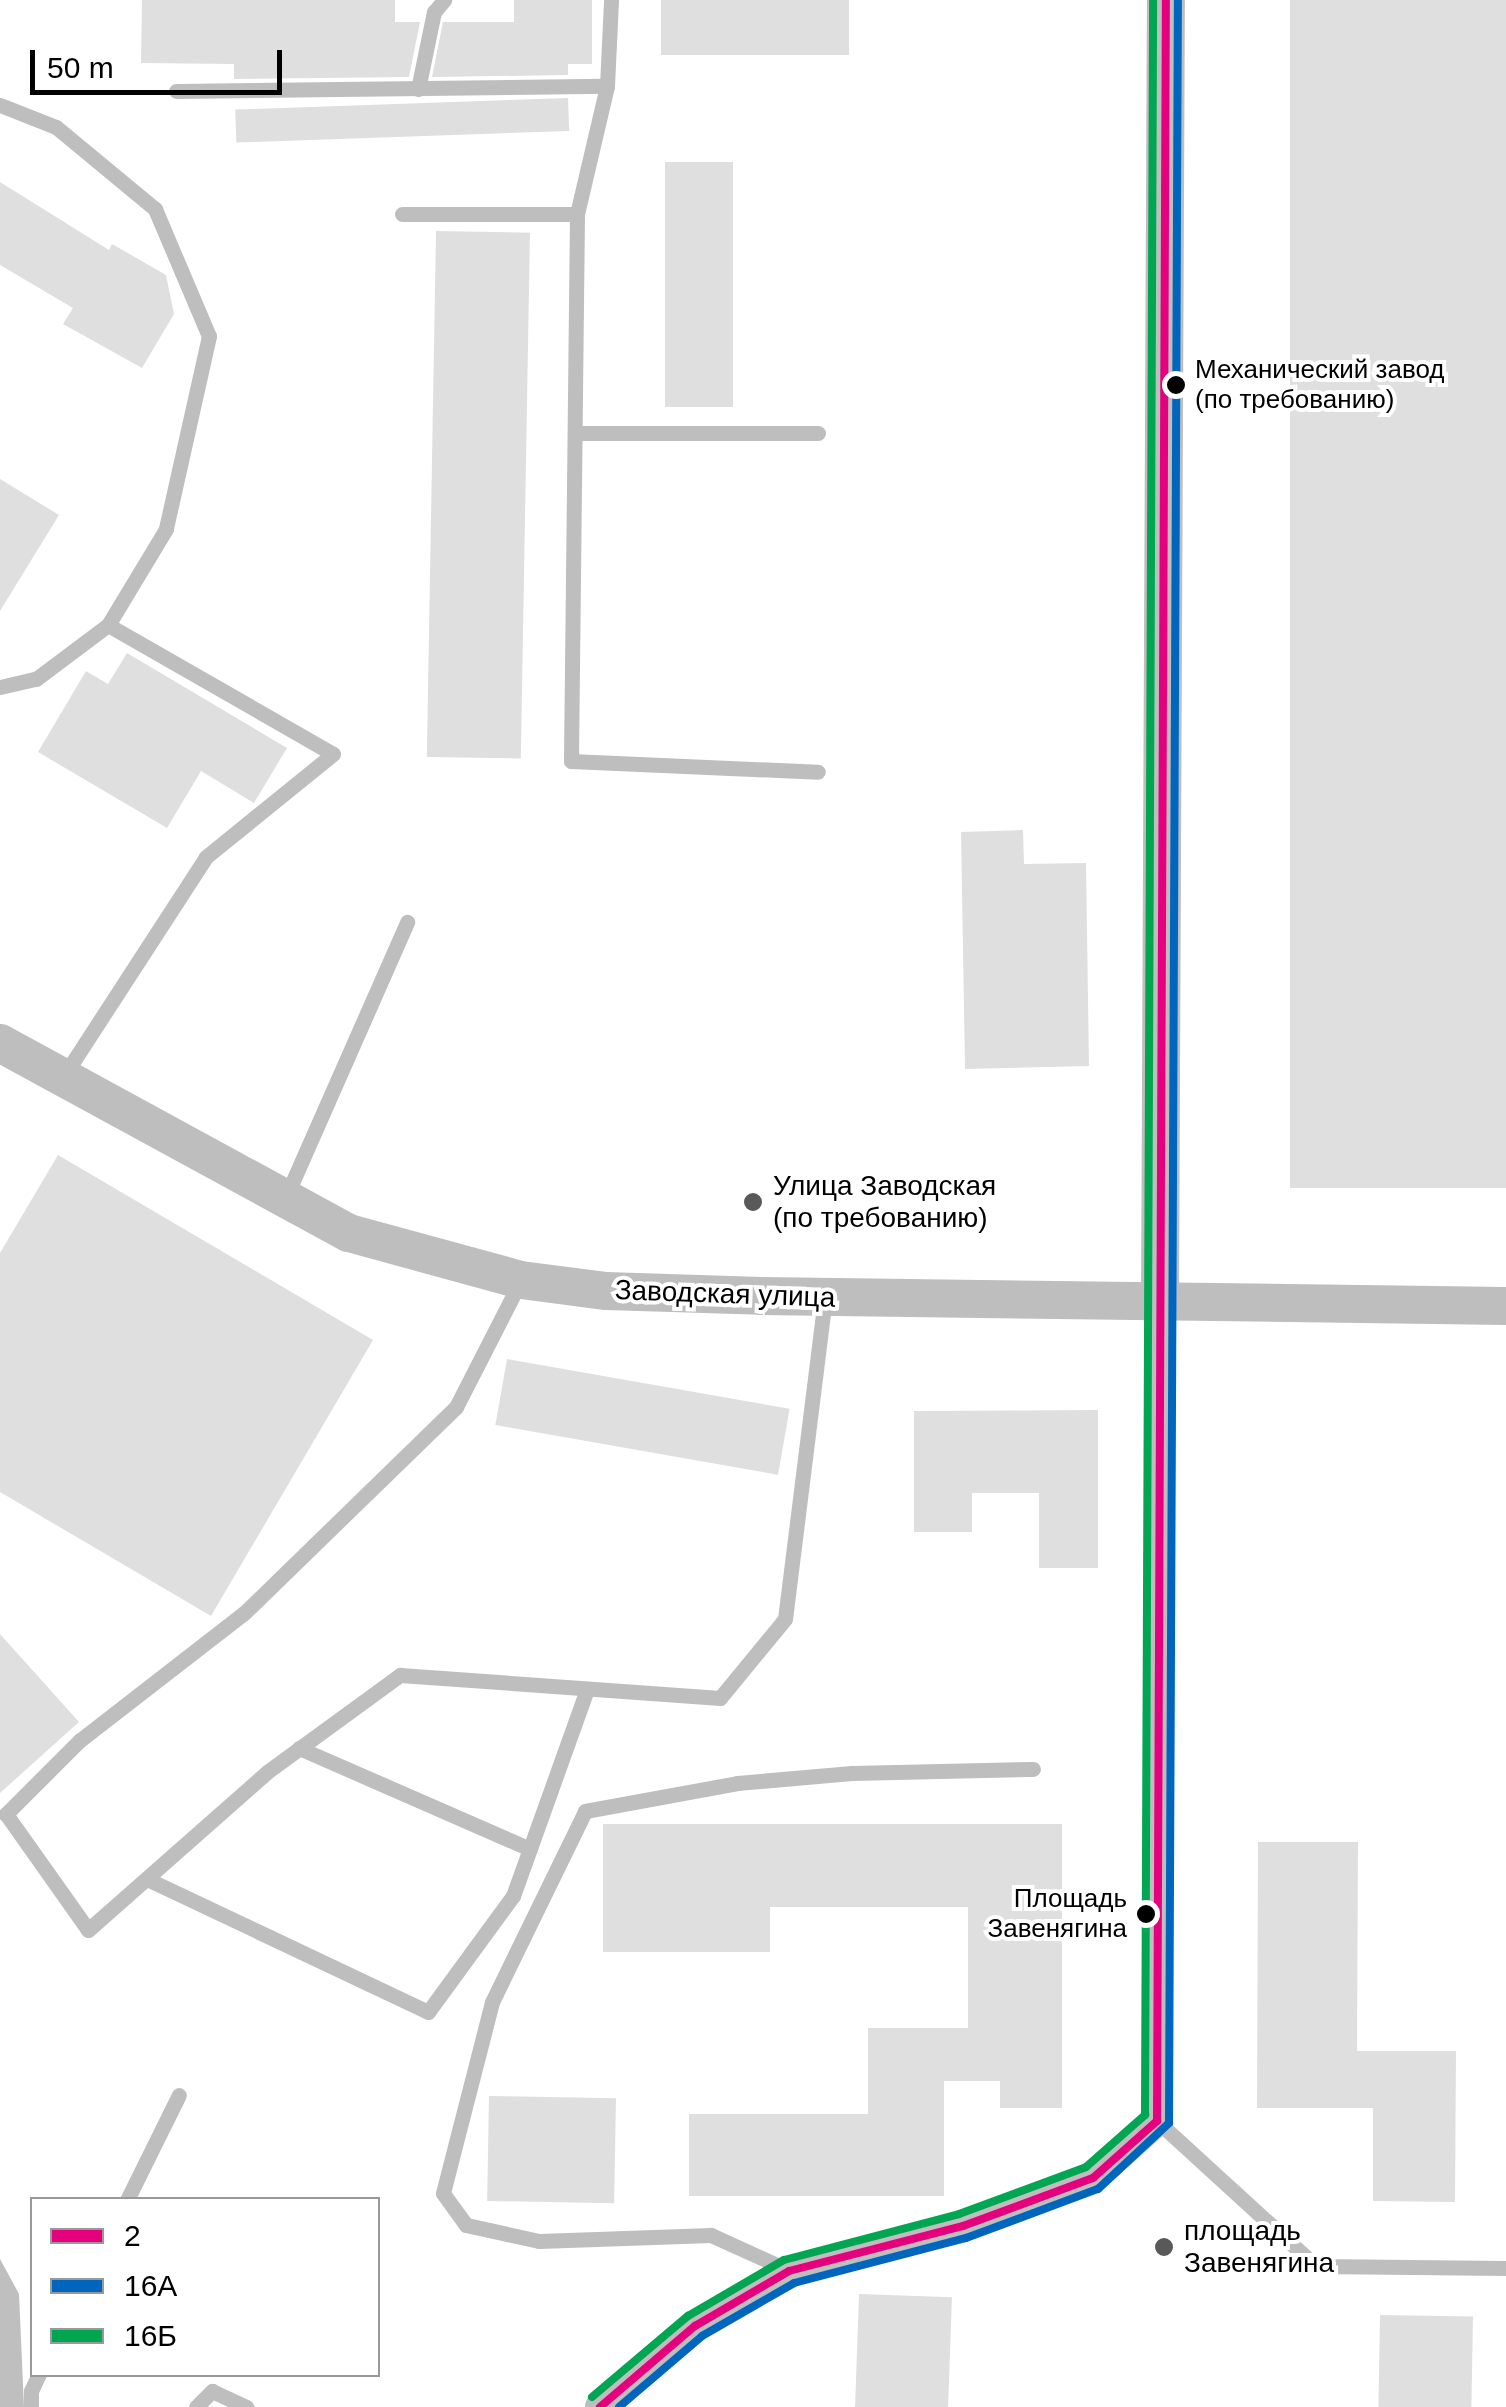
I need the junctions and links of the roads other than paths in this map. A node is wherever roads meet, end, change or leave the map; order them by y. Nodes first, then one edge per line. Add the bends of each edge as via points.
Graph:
1 (444, 0) edge
2 (611, 0) edge
3 (1166, 0) edge
4 (608, 86) junction
5 (418, 88) junction
6 (176, 91) dead end
7 (0, 106) edge
8 (402, 214) dead end
9 (578, 214) junction
10 (575, 432) junction
11 (818, 432) dead end
12 (108, 625) junction
13 (0, 686) edge
14 (818, 772) dead end
15 (407, 922) dead end
16 (0, 1043) edge
17 (62, 1080) junction
18 (285, 1199) junction
19 (521, 1280) junction
20 (825, 1297) junction
21 (1160, 1301) junction
22 (1506, 1306) edge
23 (587, 1689) junction
24 (300, 1748) junction
25 (1033, 1769) dead end
26 (530, 1849) junction
27 (147, 1879) junction
28 (179, 2095) dead end
29 (1158, 2121) junction
30 (128, 2197) edge
31 (1506, 2268) edge
32 (789, 2271) junction
33 (38, 2377) edge
34 (31, 2407) edge
35 (196, 2407) edge
36 (247, 2407) edge
37 (600, 2407) edge

1 - 5 lane via 434,12
2 - 4 lane
3 - 21 street
4 - 5 lane
4 - 9 lane
5 - 6 lane
7 - 12 lane via 56,127 155,209 209,336 166,529
8 - 9 lane
9 - 10 lane
10 - 11 lane
10 - 14 lane via 572,761
12 - 13 lane via 36,679
12 - 17 lane via 333,754 206,857
15 - 18 lane
16 - 17 street, Заводская улица
17 - 18 street, Заводская улица
18 - 19 street, Заводская улица via 349,1234
19 - 20 street, Заводская улица via 606,1290
19 - 27 lane via 456,1406 244,1613 80,1740 6,1814 88,1930
20 - 21 street, Заводская улица
20 - 23 lane via 785,1619 720,1698
21 - 22 street, Заводская улица
21 - 29 street
23 - 24 lane via 400,1675
23 - 26 lane
24 - 26 lane
24 - 27 lane
25 - 32 lane via 737,1783 585,1811 500,1985 443,2193 466,2225 540,2241 711,2234
26 - 27 lane via 513,1896 428,2012
28 - 30 lane
29 - 31 lane via 1316,2266
29 - 32 street via 1093,2178 963,2226
32 - 37 street via 696,2326
33 - 34 lane
35 - 36 lane via 212,2391

